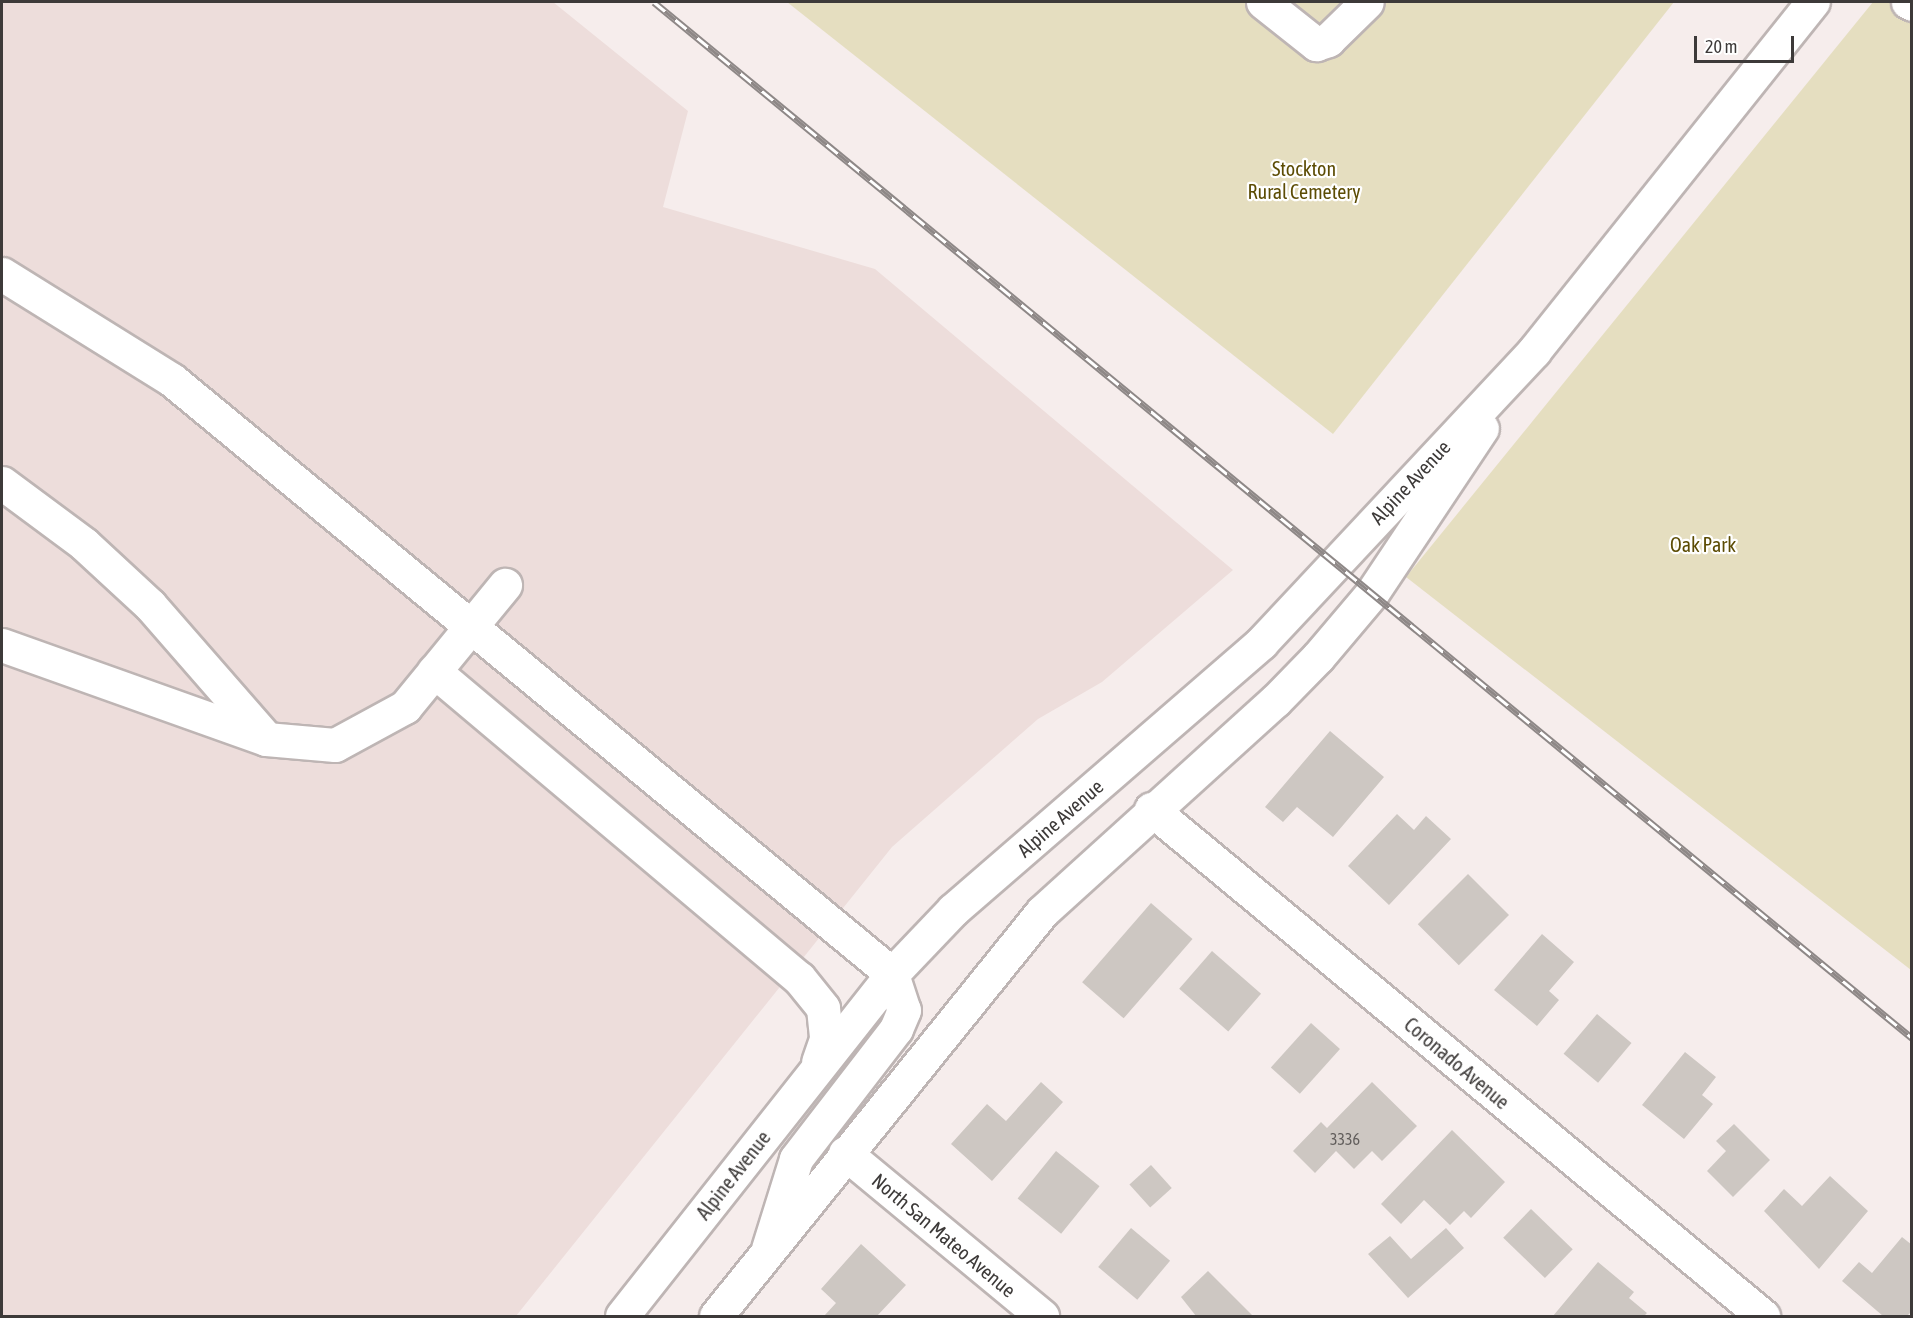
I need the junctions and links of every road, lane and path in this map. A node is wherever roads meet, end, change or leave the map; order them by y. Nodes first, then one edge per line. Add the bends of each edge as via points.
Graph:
1 (1263, 2) edge
2 (1367, 2) edge
3 (1813, 2) edge
4 (2, 274) edge
5 (1533, 351) junction
6 (2, 483) edge
7 (505, 585) dead end
8 (469, 629) junction
9 (2, 645) edge
10 (434, 671) junction
11 (266, 739) junction
12 (1151, 809) junction
13 (892, 974) junction
14 (813, 1071) junction
15 (845, 1153) junction
16 (768, 1250) junction
17 (622, 1317) edge
18 (716, 1317) edge
19 (1042, 1317) edge
20 (1763, 1317) edge

1 - 2 street via 1316,44 1328,40
3 - 5 street, Alpine Avenue
4 - 8 street via 172,380
5 - 12 street, Alpine Avenue via 1372,593 1275,701
5 - 13 street, Alpine Avenue via 1261,644 953,910
6 - 11 street via 84,544 150,604
7 - 8 street
8 - 10 street
8 - 13 street
9 - 11 street
10 - 11 street via 405,707 335,745
10 - 14 street via 807,986 823,1008 826,1023 826,1039
12 - 15 street, Alpine Avenue via 1042,912
12 - 20 street, Coronado Avenue
13 - 14 street, Alpine Avenue
13 - 16 street via 904,1010 896,1029 796,1160
14 - 17 street, Alpine Avenue
15 - 16 street, Alpine Avenue
15 - 19 street, North San Mateo Avenue
16 - 18 street, Alpine Avenue

